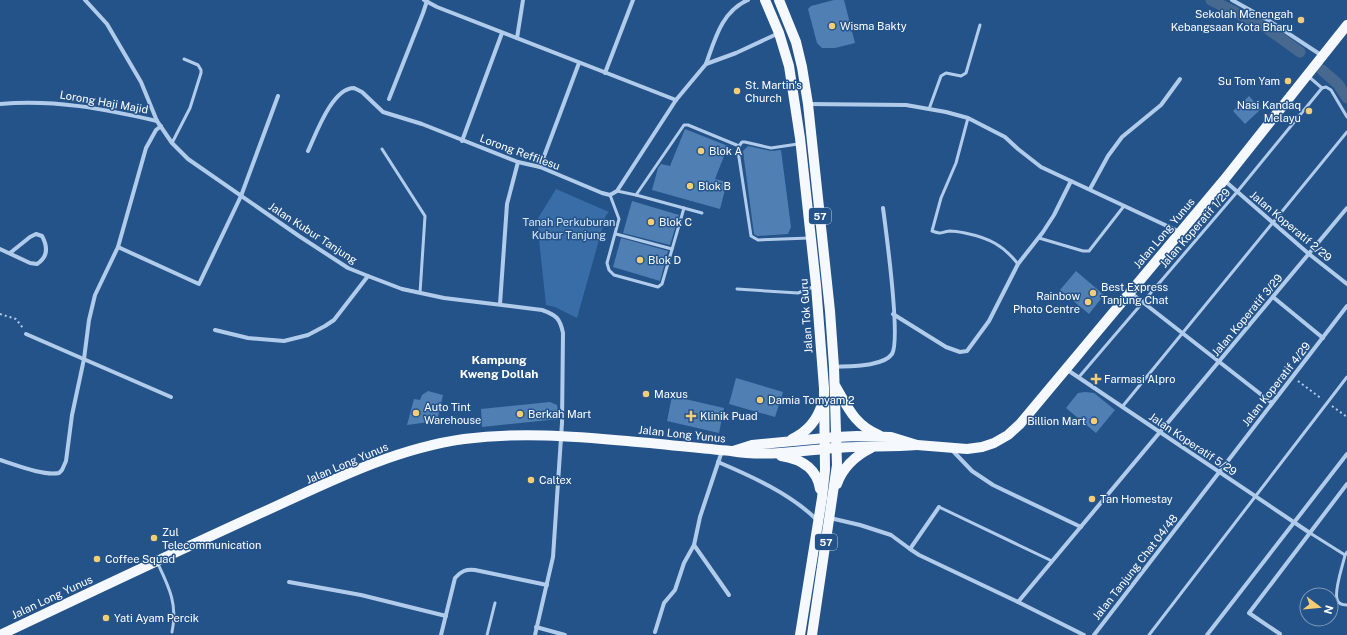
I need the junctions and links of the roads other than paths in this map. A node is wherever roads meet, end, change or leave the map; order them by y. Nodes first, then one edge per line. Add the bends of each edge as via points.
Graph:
1 (85, 0) edge
2 (523, 0) edge
3 (633, 0) edge
4 (748, 0) edge
5 (765, 0) edge
6 (780, 0) edge
7 (1232, 0) edge
8 (425, 1) edge
9 (980, 24) dead end
10 (1347, 25) edge
11 (502, 33) junction
12 (779, 33) junction
13 (516, 38) junction
14 (1322, 56) junction
15 (184, 59) dead end
16 (579, 63) junction
17 (706, 64) junction
18 (605, 73) junction
19 (1307, 75) junction
20 (1180, 79) dead end
21 (1322, 88) junction
22 (278, 96) dead end
23 (389, 99) dead end
24 (676, 100) junction
25 (0, 104) edge
26 (808, 104) junction
27 (929, 109) junction
28 (968, 118) junction
29 (1347, 118) edge
30 (158, 121) junction
31 (161, 126) junction
32 (1347, 132) edge
33 (462, 141) junction
34 (172, 143) junction
35 (801, 144) junction
36 (739, 146) junction
37 (382, 149) dead end
38 (308, 151) dead end
39 (518, 162) junction
40 (540, 167) junction
41 (1224, 180) junction
42 (1071, 181) junction
43 (1090, 189) junction
44 (617, 191) junction
45 (1237, 192) junction
46 (610, 195) junction
47 (636, 195) junction
48 (241, 196) junction
49 (1124, 206) junction
50 (684, 208) junction
51 (883, 208) dead end
52 (1347, 208) edge
53 (702, 213) dead end
54 (1274, 223) junction
55 (1181, 232) junction
56 (616, 234) junction
57 (811, 238) junction
58 (1039, 238) junction
59 (118, 247) junction
60 (0, 249) edge
61 (672, 250) junction
62 (10, 253) junction
63 (1309, 254) junction
64 (1018, 264) junction
65 (368, 276) junction
66 (1347, 282) edge
67 (816, 285) junction
68 (737, 289) dead end
69 (1130, 292) junction
70 (420, 293) junction
71 (1273, 297) junction
72 (1143, 302) junction
73 (500, 304) junction
74 (1347, 306) edge
75 (893, 314) junction
76 (215, 330) dead end
77 (1183, 333) junction
78 (26, 334) road end
79 (1323, 338) junction
80 (84, 359) junction
81 (1219, 362) junction
82 (834, 367) junction
83 (1066, 369) junction
84 (1347, 377) edge
85 (1078, 378) junction
86 (835, 386) junction
87 (824, 388) junction
88 (171, 397) dead end
89 (1272, 403) junction
90 (1122, 407) junction
91 (1160, 432) junction
92 (561, 435) junction
93 (836, 437) junction
94 (883, 437) junction
95 (824, 438) junction
96 (774, 442) junction
97 (917, 444) junction
98 (875, 446) junction
99 (836, 448) junction
100 (951, 448) junction
101 (824, 449) junction
102 (727, 451) junction
103 (767, 454) junction
104 (1347, 454) edge
105 (0, 460) edge
106 (718, 462) junction
107 (1219, 472) junction
108 (1347, 484) edge
109 (1255, 497) junction
110 (822, 498) junction
111 (832, 498) junction
112 (939, 507) joint
113 (830, 518) junction
114 (818, 521) junction
115 (1294, 523) junction
116 (1081, 527) junction
117 (1310, 533) junction
118 (694, 545) junction
119 (910, 549) junction
120 (1346, 554) edge
121 (157, 561) junction
122 (1052, 561) junction
123 (289, 582) dead end
124 (547, 586) junction
125 (729, 594) dead end
126 (1018, 602) junction
127 (495, 603) dead end
128 (1347, 605) edge
129 (446, 616) junction
130 (536, 627) junction
131 (172, 632) dead end
132 (654, 632) dead end
133 (0, 634) edge
134 (1280, 634) edge
135 (441, 635) edge
136 (487, 635) edge
137 (534, 635) edge
138 (566, 635) edge
139 (800, 635) edge
140 (812, 635) edge
141 (1084, 635) edge
142 (1094, 635) edge
143 (1149, 635) edge
144 (1207, 635) edge

1 - 30 street, Jalan Kubur Tanjung via 107,24 141,82
2 - 13 street
3 - 18 street
4 - 17 street via 729,13 722,23
5 - 12 main road, Jalan Tok Guru / 57
6 - 26 main road, Jalan Tok Guru / 57 via 796,42
7 - 14 street via 1268,20
8 - 11 street
8 - 23 street via 423,13
9 - 27 lane via 966,73 961,76 946,73 941,76
10 - 14 main road, Jalan Long Yunus
11 - 13 street
11 - 33 street
12 - 17 street
12 - 35 main road, Jalan Tok Guru / 57 via 789,66
13 - 16 street
14 - 19 main road, Jalan Long Yunus
15 - 34 lane via 198,65 201,70 190,108
16 - 18 street
16 - 40 street
17 - 24 street
18 - 24 street
19 - 21 lane
19 - 41 main road, Jalan Long Yunus
20 - 43 street via 1161,105 1122,137
21 - 29 lane via 1331,90
21 - 45 lane, Jalan Koperatif 1/29
22 - 48 street
24 - 44 street
25 - 30 street, Lorong Haji Majid via 54,102 105,109
26 - 27 street via 906,105
26 - 82 main road, Jalan Tok Guru / 57
27 - 28 street
28 - 42 street via 1005,137 1041,167
28 - 64 lane via 956,163 941,198 932,231 940,234 949,231 981,236 1010,253
30 - 31 street, Jalan Kubur Tanjung
31 - 34 street, Jalan Kubur Tanjung
31 - 59 street via 146,148
32 - 54 lane
33 - 38 street, Lorong Reffilesu via 422,124 383,112 358,89 350,88 338,96 330,107
33 - 39 street, Lorong Reffilesu
34 - 48 street, Jalan Kubur Tanjung via 188,159
35 - 36 lane via 771,148 742,142
35 - 57 main road, Jalan Tok Guru / 57
36 - 47 lane via 684,125
36 - 57 lane via 751,236 758,240
37 - 70 lane via 425,216
39 - 40 street, Lorong Reffilesu
39 - 73 street via 507,204
40 - 46 street, Lorong Reffilesu via 602,194
41 - 45 street, Jalan Koperatif 2/29
41 - 55 main road, Jalan Long Yunus
42 - 43 street
42 - 58 street
43 - 49 street
44 - 46 street
44 - 47 lane
45 - 54 street, Jalan Koperatif 2/29
45 - 72 lane, Jalan Koperatif 1/29
46 - 56 lane via 619,219
47 - 50 lane
48 - 59 street via 199,284
48 - 65 street, Jalan Kubur Tanjung via 348,268
49 - 55 street
49 - 58 lane via 1089,251
50 - 53 lane
50 - 61 lane
51 - 75 street
52 - 63 street, Jalan Koperatif 3/29
54 - 63 street, Jalan Koperatif 2/29
54 - 77 lane
55 - 69 main road, Jalan Long Yunus
56 - 61 lane
56 - 61 lane via 607,263 609,270 614,275 655,287 662,284
57 - 67 main road, Jalan Tok Guru / 57
58 - 64 street
59 - 80 street via 95,295
60 - 62 street
62 - 62 street via 36,234 42,236 46,243 43,260 37,264
63 - 66 street, Jalan Koperatif 2/29
63 - 71 street, Jalan Koperatif 3/29
64 - 75 street via 989,321 965,353 946,347
65 - 70 street, Jalan Kubur Tanjung
65 - 76 street via 334,320 308,335 284,341 248,338
67 - 68 lane via 798,293
67 - 87 main road, Jalan Tok Guru / 57
69 - 72 street
69 - 83 main road, Jalan Long Yunus
70 - 73 street, Jalan Kubur Tanjung
71 - 79 street
71 - 81 street, Jalan Koperatif 3/29
72 - 77 street
72 - 85 lane, Jalan Koperatif 1/29
73 - 92 street, Jalan Kubur Tanjung via 542,310 553,314 560,322 563,332
74 - 79 street, Jalan Koperatif 4/29
75 - 82 street via 892,354 882,362
77 - 81 street
77 - 90 lane
78 - 80 street
79 - 89 street, Jalan Koperatif 4/29
80 - 88 street
80 - 105 street via 72,415 66,461 62,470 50,473
81 - 89 street
81 - 91 street, Jalan Koperatif 3/29
82 - 86 main road, Jalan Tok Guru / 57
83 - 85 street, Jalan Koperatif 5/29
83 - 100 main road, Jalan Long Yunus via 1008,435 982,447
84 - 109 lane
85 - 90 street, Jalan Koperatif 5/29
86 - 93 main road, Jalan Tok Guru / 57
86 - 94 main road via 857,420
87 - 95 main road, Jalan Tok Guru / 57
87 - 96 main road via 822,405 811,425 792,439
89 - 107 street, Jalan Koperatif 4/29
90 - 91 street, Jalan Koperatif 5/29
91 - 107 street, Jalan Koperatif 5/29
91 - 116 street, Jalan Koperatif 3/29
92 - 102 main road, Jalan Long Yunus
92 - 121 main road, Jalan Long Yunus via 484,437 402,453 363,467
92 - 124 street via 553,557
93 - 94 main road, Jalan Long Yunus
93 - 95 main road, Jalan Long Yunus
93 - 99 main road, Jalan Tok Guru / 57
94 - 97 main road, Jalan Long Yunus
95 - 96 main road, Jalan Long Yunus
95 - 101 main road, Jalan Tok Guru / 57
96 - 102 main road, Jalan Long Yunus
97 - 98 main road, Jalan Long Yunus
97 - 100 main road, Jalan Long Yunus
98 - 99 main road, Jalan Long Yunus
98 - 111 main road via 853,459 838,480
99 - 101 main road, Jalan Long Yunus
99 - 111 main road, Jalan Tok Guru / 57 via 837,465
100 - 116 street via 972,471 993,485
101 - 103 main road, Jalan Long Yunus
101 - 110 main road, Jalan Tok Guru / 57
102 - 103 main road, Jalan Long Yunus
102 - 106 street
103 - 110 main road via 789,457 807,464 819,482
104 - 115 street
106 - 114 street via 746,474 792,500
106 - 118 street via 700,517
107 - 109 street, Jalan Koperatif 5/29
107 - 142 street, Jalan Tanjung Chat 04/48
108 - 117 street
109 - 115 street, Jalan Koperatif 5/29
109 - 143 lane
110 - 114 main road, Jalan Tok Guru / 57
111 - 113 main road, Jalan Tok Guru / 57
112 - 119 street
112 - 122 lane
113 - 119 street via 891,535
113 - 140 main road, Jalan Tok Guru / 57
114 - 139 main road, Jalan Tok Guru / 57
115 - 117 street, Jalan Koperatif 5/29
115 - 144 street
116 - 122 street, Jalan Koperatif 3/29
117 - 120 lane
117 - 134 street via 1249,613
118 - 125 street
118 - 132 street via 684,563 675,590 664,604
119 - 126 street
120 - 128 lane via 1336,599 1339,603
121 - 131 lane via 171,592 174,612
121 - 133 main road, Jalan Long Yunus
122 - 126 street, Jalan Koperatif 3/29
123 - 129 street via 361,595
124 - 129 street via 467,569 455,578
124 - 130 street
126 - 141 street
127 - 136 lane
129 - 135 street
130 - 137 street
130 - 138 street

